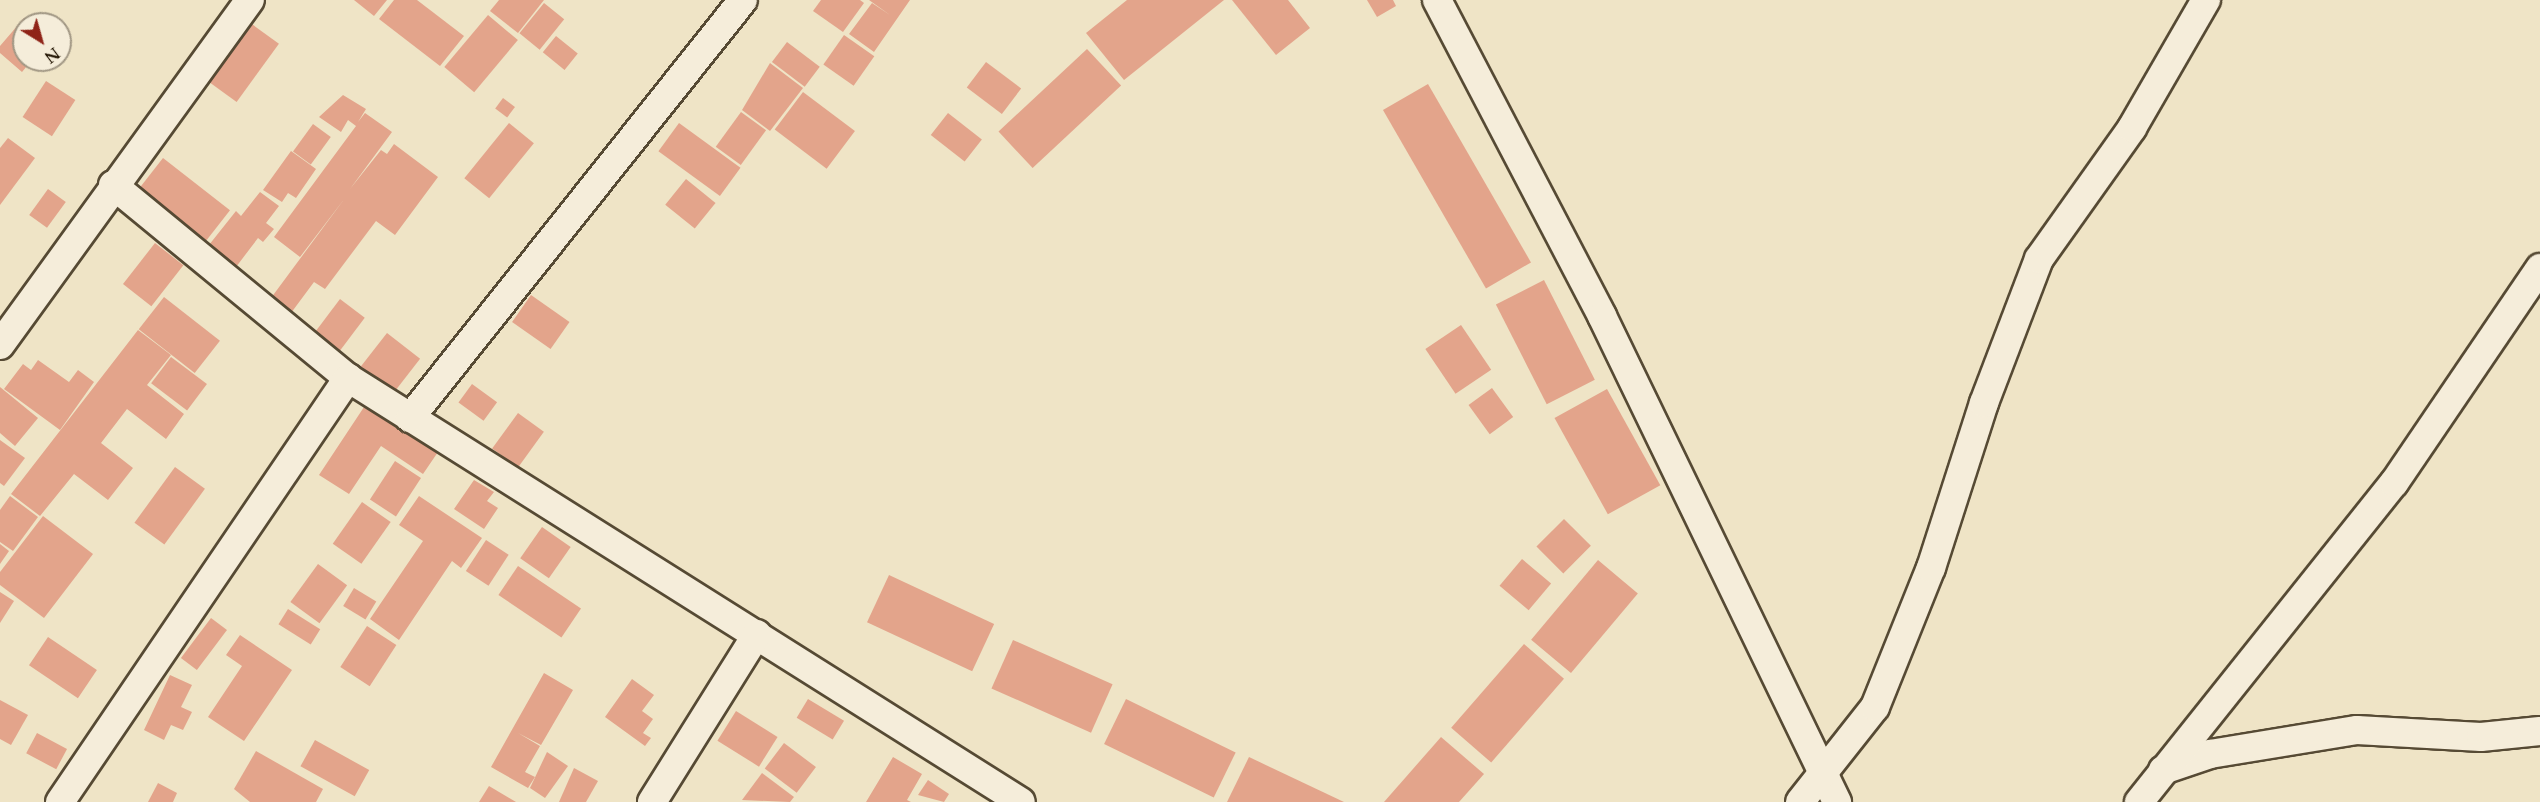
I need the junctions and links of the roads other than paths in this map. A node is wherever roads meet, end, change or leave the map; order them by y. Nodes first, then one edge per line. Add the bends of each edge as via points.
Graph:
1 (250, 0) edge
2 (743, 0) edge
3 (1437, 0) edge
4 (2206, 0) edge
5 (113, 186) junction
6 (2540, 268) edge
7 (0, 345) edge
8 (348, 378) junction
9 (410, 418) junction
10 (756, 634) junction
11 (2540, 731) edge
12 (2163, 770) junction
13 (1824, 776) junction
14 (60, 802) edge
15 (652, 802) edge
16 (1021, 802) edge
17 (1800, 802) edge
18 (1837, 802) edge
19 (2139, 802) edge

1 - 5 street
2 - 9 street
3 - 13 street via 1602,316
4 - 13 street via 2132,128 2039,259 1984,403 1931,568 1875,707
5 - 7 street
5 - 8 street
6 - 12 street via 2394,483
8 - 9 street
8 - 14 street
9 - 10 street
10 - 15 street
10 - 16 street
11 - 12 street via 2481,737 2357,730 2210,754
12 - 19 street
13 - 17 street
13 - 18 street

